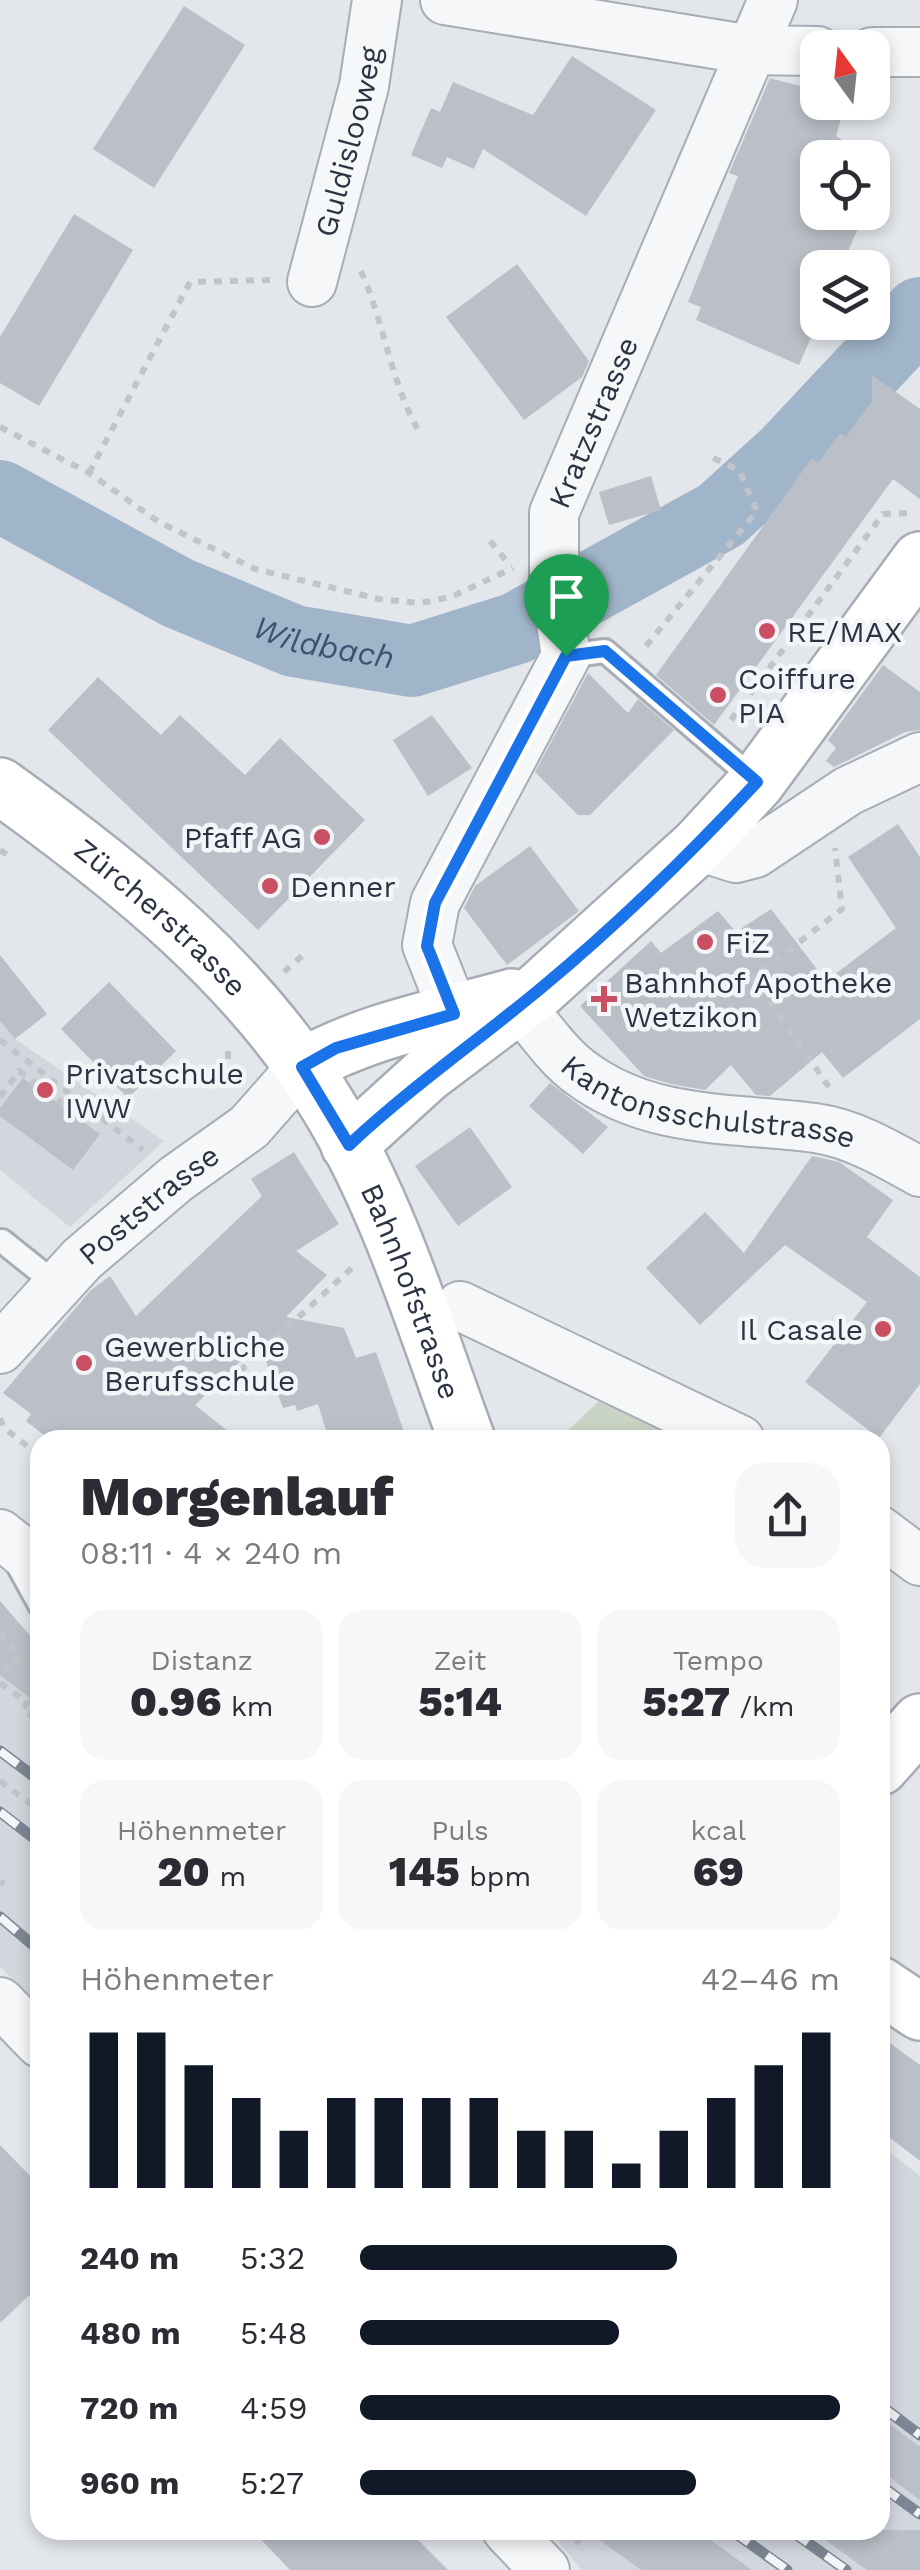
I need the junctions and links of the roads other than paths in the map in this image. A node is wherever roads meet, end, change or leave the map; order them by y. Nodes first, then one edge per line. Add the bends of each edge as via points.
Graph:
1 (377, 0) edge
2 (445, 0) edge
3 (773, 0) edge
4 (751, 50) junction
5 (800, 51) edge
6 (890, 52) edge
7 (920, 52) edge
8 (312, 282) road end
9 (918, 536) edge
10 (565, 649) junction
11 (920, 757) edge
12 (757, 782) junction
13 (0, 786) edge
14 (698, 846) junction
15 (529, 997) junction
16 (454, 1014) junction
17 (302, 1067) junction
18 (349, 1145) junction
19 (920, 1172) edge
20 (2, 1241) edge
21 (57, 1285) junction
22 (460, 1306) dead end
23 (0, 1349) edge
24 (462, 1430) edge
25 (719, 1430) edge
26 (890, 1538) edge
27 (15, 1546) edge
28 (920, 1561) edge
29 (30, 1581) edge
30 (920, 1722) edge
31 (890, 1756) edge
32 (890, 1992) edge
33 (0, 2002) edge
34 (920, 2012) edge
35 (30, 2033) edge
36 (516, 2540) edge
37 (545, 2570) edge

1 - 8 street, Guldislooweg via 364,86
2 - 4 street
3 - 4 street, Kratzstrasse
4 - 5 street
4 - 10 street, Kratzstrasse via 554,513 540,568
6 - 7 street
9 - 12 main road, Bahnhofstrasse
10 - 12 lane via 605,651
10 - 16 street via 435,903 427,946
11 - 14 street via 848,792 755,853 736,858
12 - 14 main road, Bahnhofstrasse
13 - 17 main road, Zürcherstrasse via 185,932
14 - 15 main road, Bahnhofstrasse
15 - 16 main road, Bahnhofstrasse
15 - 18 main road, Bahnhofstrasse via 427,1074
15 - 19 street, Kantonsschulstrasse via 579,1072 632,1102 704,1120 832,1133
16 - 17 main road, Bahnhofstrasse via 336,1048
17 - 18 main road, Bahnhofstrasse
17 - 21 street, Poststrasse via 249,1127 176,1178
18 - 24 main road, Bahnhofstrasse
20 - 21 lane
21 - 23 street, Poststrasse
22 - 25 street
26 - 28 street
27 - 29 lane
30 - 31 main road
32 - 34 main road
33 - 35 street
36 - 37 street

